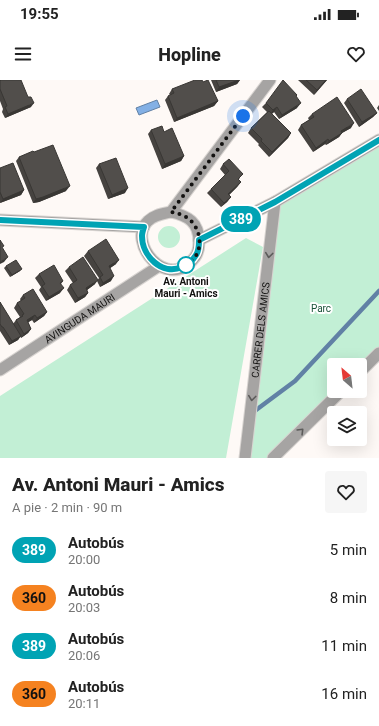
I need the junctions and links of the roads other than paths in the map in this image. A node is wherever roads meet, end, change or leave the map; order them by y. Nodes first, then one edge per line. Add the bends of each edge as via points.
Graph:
1 (270, 80) edge
2 (379, 140) edge
3 (275, 202) junction
4 (171, 212) junction
5 (0, 220) edge
6 (144, 227) junction
7 (199, 240) junction
8 (159, 266) junction
9 (379, 353) edge
10 (367, 365) edge
11 (0, 370) edge
12 (334, 398) edge
13 (245, 458) edge
14 (273, 458) edge

1 - 4 street
2 - 3 street
3 - 7 street
3 -> 13 street, CARRER DELS AMICS
4 - 6 street via 154,217
4 - 7 street via 190,220 195,226
5 - 6 street
6 - 8 street via 144,246 153,262
7 - 8 street via 196,255 186,265 171,270
8 - 11 street, AVINGUDA MAURI
9 - 10 street
14 -> 12 street

